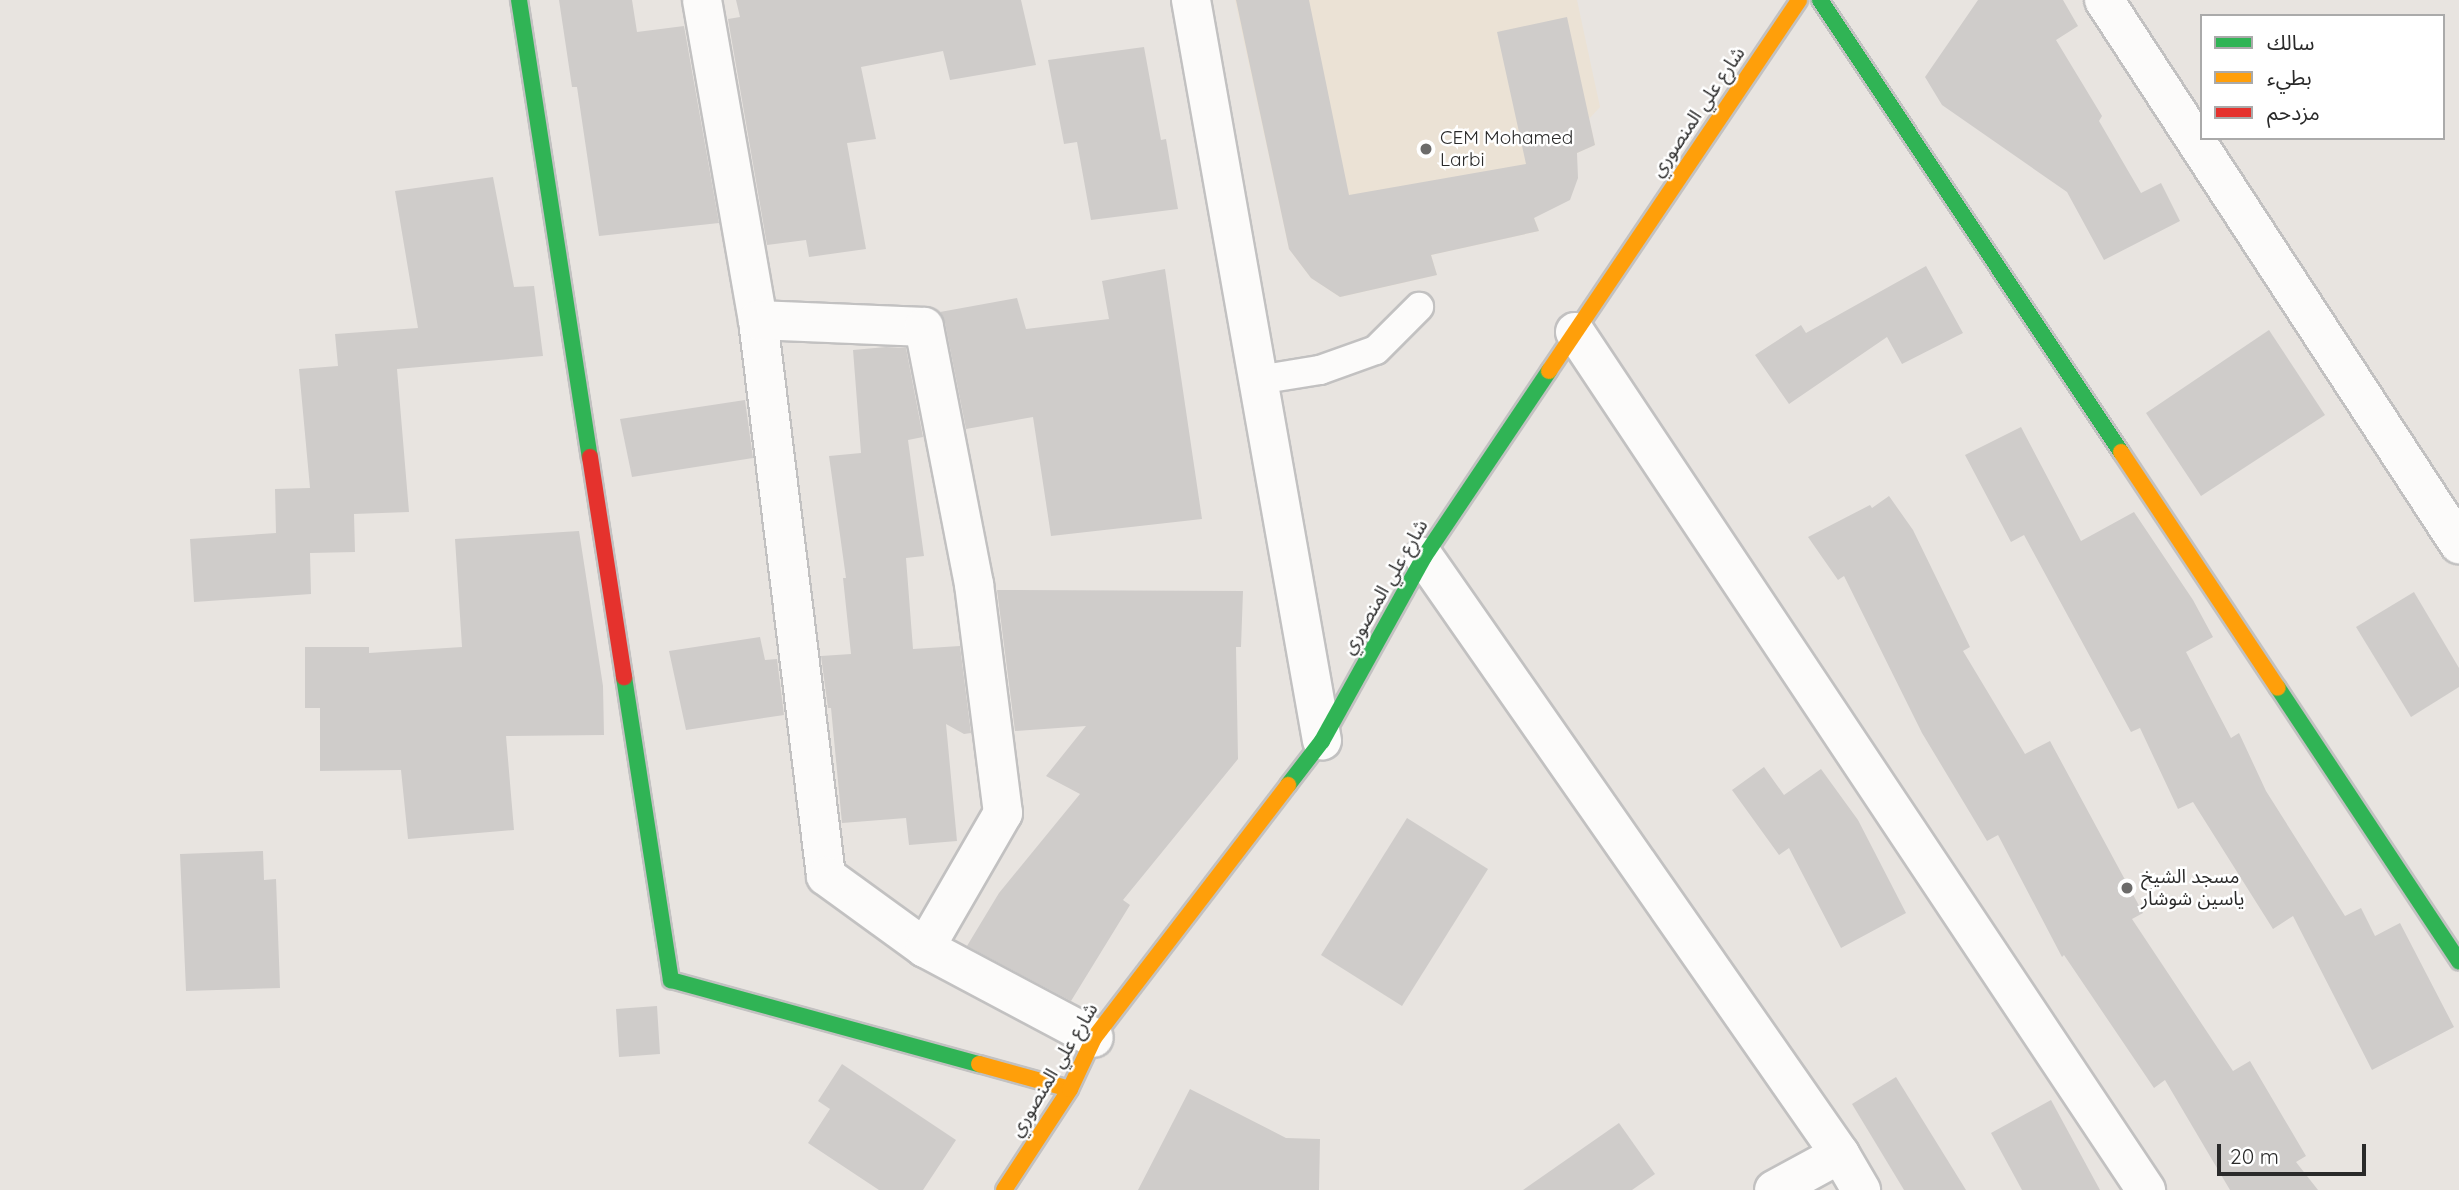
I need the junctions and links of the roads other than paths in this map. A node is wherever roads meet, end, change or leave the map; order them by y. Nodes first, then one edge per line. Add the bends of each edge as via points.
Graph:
1 (519, 0) edge
2 (702, 0) edge
3 (1191, 0) edge
4 (1799, 0) edge
5 (1819, 0) edge
6 (2104, 0) edge
7 (1419, 307) dead end
8 (758, 320) junction
9 (1576, 332) junction
10 (1258, 380) junction
11 (2459, 544) edge
12 (1424, 557) junction
13 (1322, 741) junction
14 (925, 948) junction
15 (2459, 961) edge
16 (1094, 1038) junction
17 (1070, 1089) junction
18 (1840, 1154) junction
19 (1004, 1190) edge
20 (1774, 1190) edge
21 (1861, 1190) edge
22 (2146, 1190) edge

1 - 17 street via 671,980
2 - 8 street
3 - 10 street
4 - 9 street, شارع علي المنصوري
5 - 15 street
6 - 11 street
7 - 10 lane via 1376,350 1320,370
8 - 14 street via 826,876
8 - 14 street via 924,327 974,584 1003,813
9 - 12 street, شارع علي المنصوري
9 - 22 street
10 - 13 street
12 - 13 street, شارع علي المنصوري
12 - 18 street
13 - 16 street, شارع علي المنصوري
14 - 16 street
16 - 17 street, شارع علي المنصوري
17 - 19 street, شارع علي المنصوري
18 - 20 street
18 - 21 street

